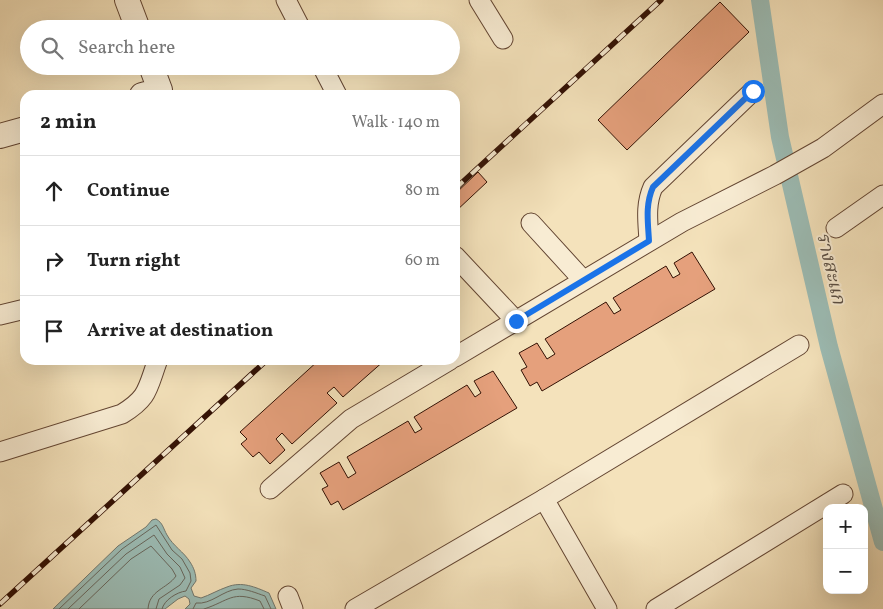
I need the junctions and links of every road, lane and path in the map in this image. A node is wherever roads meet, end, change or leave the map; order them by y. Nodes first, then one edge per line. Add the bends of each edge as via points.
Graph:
1 (286, 0) edge
2 (479, 0) edge
3 (133, 2) edge
4 (136, 20) edge
5 (296, 20) edge
6 (503, 39) dead end
7 (152, 75) edge
8 (327, 75) edge
9 (155, 90) edge
10 (334, 90) edge
11 (753, 91) dead end
12 (883, 104) edge
13 (20, 130) edge
14 (0, 136) edge
15 (883, 195) edge
16 (531, 223) dead end
17 (836, 228) dead end
18 (649, 241) junction
19 (460, 261) edge
20 (583, 280) junction
21 (20, 309) edge
22 (0, 315) edge
23 (516, 321) junction
24 (799, 345) dead end
25 (460, 354) edge
26 (156, 365) edge
27 (442, 365) edge
28 (0, 452) edge
29 (270, 489) dead end
30 (843, 494) dead end
31 (544, 499) junction
32 (355, 609) edge
33 (607, 609) edge
34 (656, 609) edge

1 - 5 street
2 - 6 street
3 - 4 street
7 - 9 street
8 - 10 street
11 - 18 street via 653,187 647,210
12 - 18 street via 823,148
13 - 14 street
15 - 17 street
16 - 20 street
18 - 20 street
19 - 23 street
20 - 23 street
21 - 22 street
23 - 25 street
24 - 31 street
26 - 28 street via 146,394 122,414
27 - 29 street via 351,419
30 - 34 street
31 - 32 street
31 - 33 street

